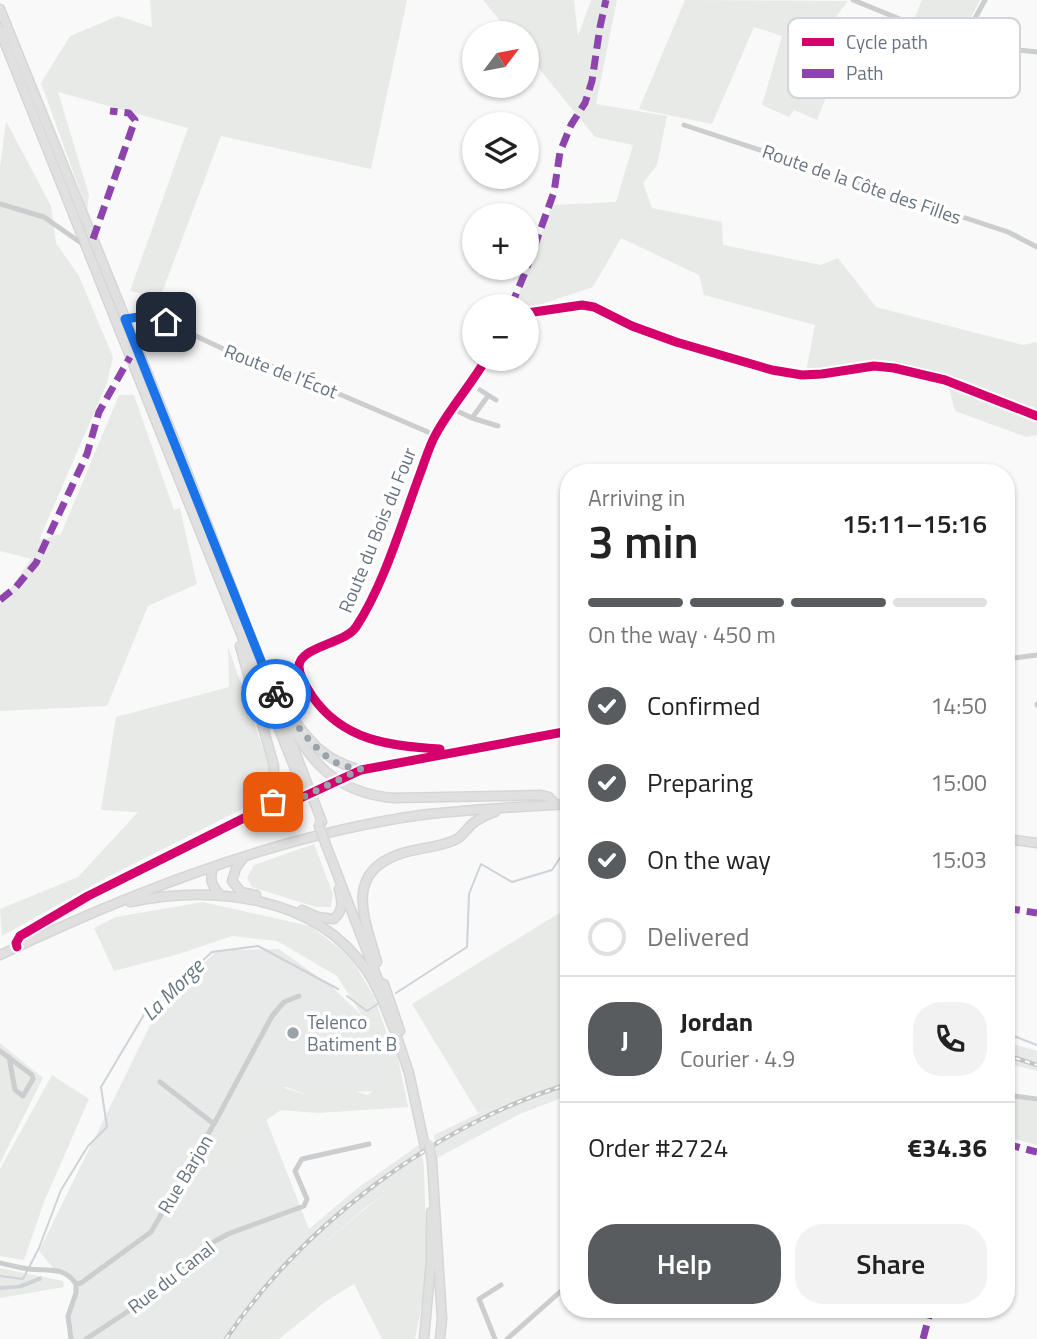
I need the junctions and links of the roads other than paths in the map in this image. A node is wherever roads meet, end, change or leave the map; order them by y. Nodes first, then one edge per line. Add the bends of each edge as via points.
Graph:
1 (853, 0) edge
2 (985, 0) edge
3 (0, 2) edge
4 (0, 9) edge
5 (897, 18) edge
6 (975, 18) edge
7 (0, 31) edge
8 (684, 125) dead end
9 (0, 204) edge
10 (85, 245) junction
11 (1037, 247) edge
12 (539, 311) edge
13 (125, 319) junction
14 (478, 371) edge
15 (480, 390) dead end
16 (488, 396) junction
17 (496, 400) dead end
18 (453, 409) junction
19 (1037, 416) edge
20 (472, 418) junction
21 (498, 426) dead end
22 (435, 435) junction
23 (225, 596) junction
24 (1037, 655) edge
25 (1015, 658) edge
26 (267, 676) junction
27 (278, 698) junction
28 (560, 733) edge
29 (461, 750) junction
30 (361, 769) junction
31 (273, 788) junction
32 (556, 805) junction
33 (560, 805) edge
34 (274, 807) junction
35 (501, 809) junction
36 (453, 813) junction
37 (252, 814) junction
38 (320, 823) junction
39 (461, 836) junction
40 (1015, 840) edge
41 (1037, 844) edge
42 (328, 845) junction
43 (243, 858) junction
44 (213, 868) junction
45 (220, 895) junction
46 (102, 907) junction
47 (17, 947) junction
48 (0, 955) edge
49 (377, 962) junction
50 (299, 996) dead end
51 (394, 1029) junction
52 (0, 1051) edge
53 (9, 1057) junction
54 (160, 1082) dead end
55 (1015, 1096) edge
56 (1037, 1099) edge
57 (214, 1124) junction
58 (369, 1144) dead end
59 (427, 1145) junction
60 (429, 1162) junction
61 (436, 1214) junction
62 (0, 1264) edge
63 (76, 1284) junction
64 (501, 1285) dead end
65 (560, 1292) edge
66 (71, 1339) edge
67 (86, 1339) edge
68 (427, 1339) edge
69 (440, 1339) edge
70 (495, 1339) edge
71 (507, 1339) edge

1 - 5 street
2 - 6 street
3 - 4 main road
4 - 13 main road
7 - 10 main road
8 - 11 street, Route de la Côte des Filles via 1008,232
9 - 10 street via 44,217
10 - 23 main road
12 - 19 street via 594,307 676,342 802,375 874,366 894,368 945,380
13 - 22 street, Route de l'Écot via 146,316 166,322 232,354 283,370
13 - 26 main road
14 - 18 street, Route du Bois du Four
15 - 16 street
16 - 17 street
16 - 20 street
18 - 20 street
18 - 22 street, Route du Bois du Four
20 - 21 street
22 - 29 street, Route du Bois du Four via 357,626 343,638 306,653 298,666 316,702 355,734 382,742
23 - 31 main road via 274,766
23 - 38 main road
24 - 25 street
26 - 27 main road
26 - 38 main road
27 - 30 main road via 324,754
27 - 32 main road via 294,732 320,767 356,791 393,798 541,795
28 - 29 street
29 - 30 street
30 - 34 street, bridge
31 - 34 main road
31 - 37 main road
32 - 33 main road
32 - 35 main road
34 - 37 street
35 - 36 main road
35 - 39 main road via 478,820
36 - 39 main road via 463,828
36 - 43 main road via 330,833
37 - 47 street via 88,896 20,936
38 - 42 main road, bridge
39 - 49 main road via 397,855 366,880 361,905
40 - 41 main road
42 - 43 main road via 342,905 337,916 328,920 241,892 232,881
42 - 49 main road
42 - 51 main road
43 - 44 main road
44 - 45 main road via 210,877
44 - 46 main road
45 - 46 main road via 143,899
45 - 51 main road via 290,911 341,941 368,972
46 - 47 main road
47 - 48 main road
49 - 59 main road via 414,1072
50 - 57 street, Rue Barjon via 284,1002 272,1016
51 - 59 main road
52 - 53 street
53 - 53 street via 15,1090 23,1096 32,1075
54 - 57 street
55 - 56 street
57 - 63 street, Rue Barjon via 150,1232
58 - 67 street, Rue du Canal via 302,1159 295,1171 307,1199 304,1206 208,1245 127,1312
59 - 60 main road, bridge
60 - 61 main road
60 - 68 main road
61 - 68 main road
61 - 69 main road
62 - 63 street via 54,1269 71,1276
63 - 66 street via 68,1316
64 - 70 street via 479,1299
65 - 71 street

